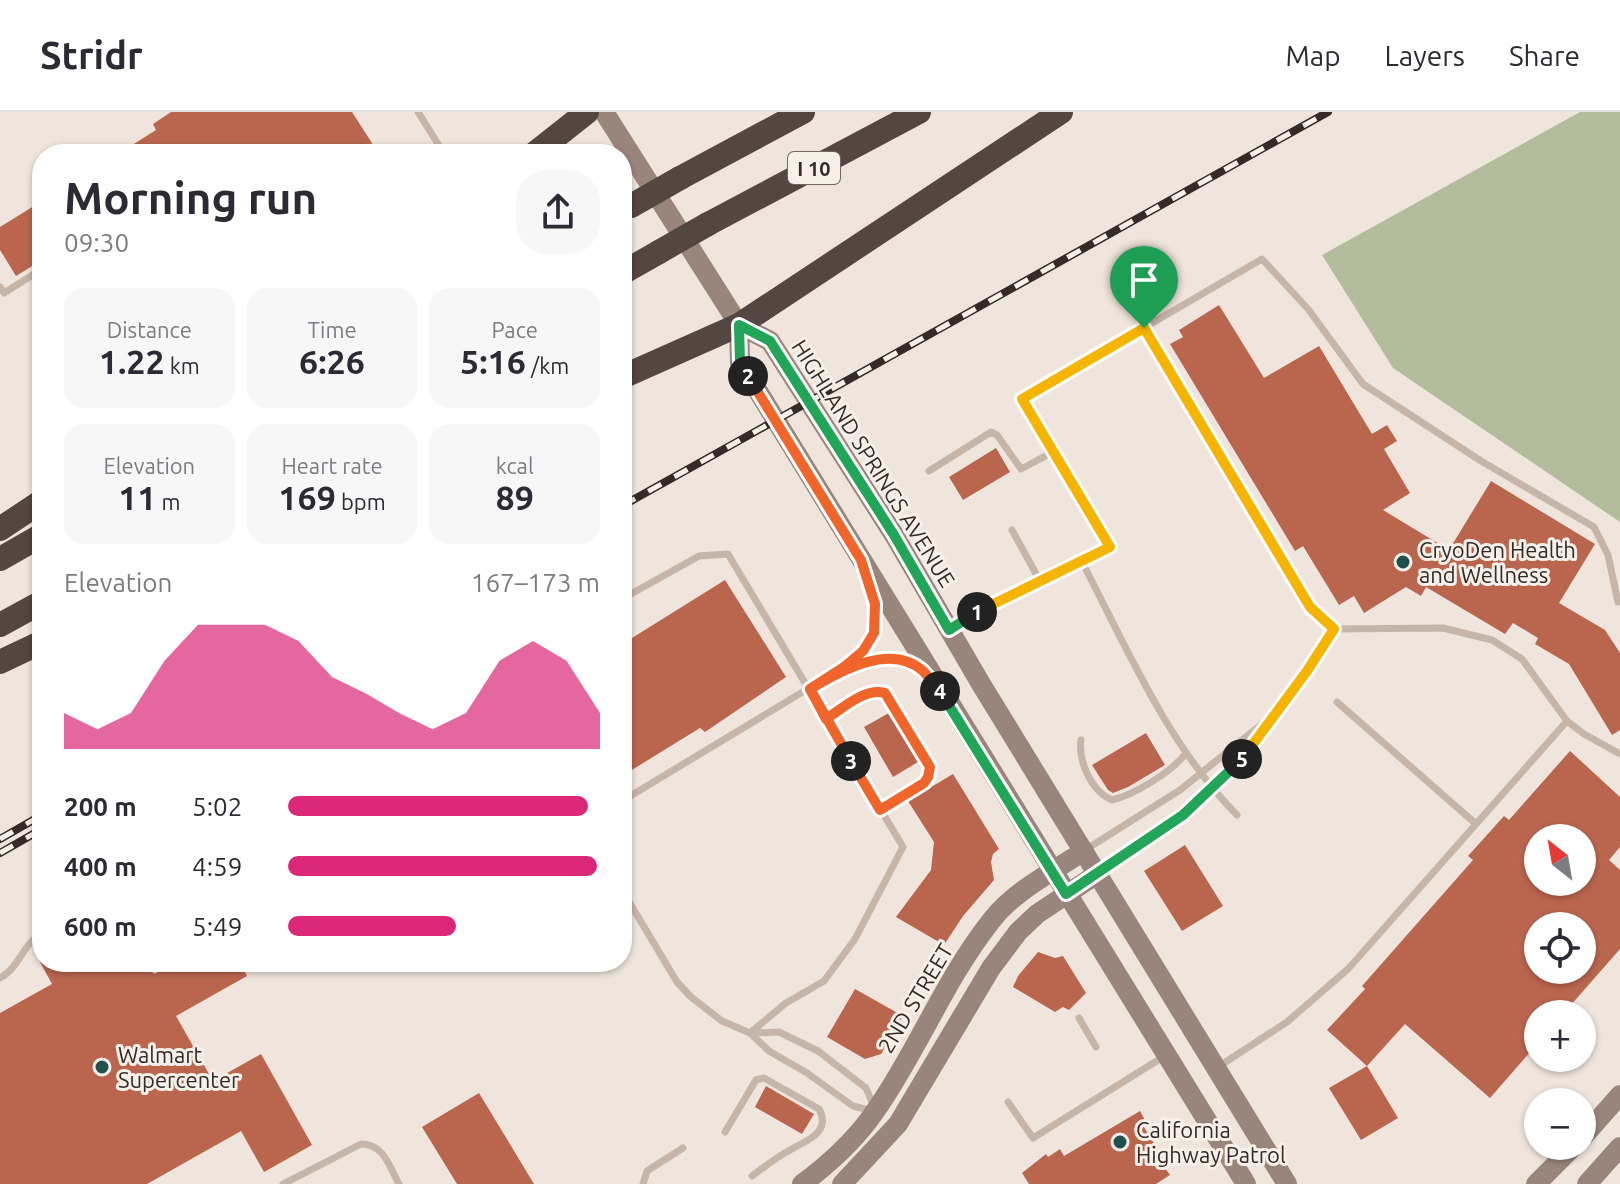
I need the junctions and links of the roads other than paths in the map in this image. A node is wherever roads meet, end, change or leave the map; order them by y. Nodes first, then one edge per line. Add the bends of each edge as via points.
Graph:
1 (418, 112) edge
2 (587, 112) edge
3 (604, 112) edge
4 (803, 112) edge
5 (919, 112) edge
6 (1061, 112) edge
7 (438, 144) edge
8 (547, 144) edge
9 (624, 144) edge
10 (632, 156) edge
11 (632, 205) edge
12 (632, 267) edge
13 (32, 275) edge
14 (0, 287) edge
15 (739, 325) junction
16 (1144, 328) junction
17 (632, 373) edge
18 (1053, 452) junction
19 (929, 471) dead end
20 (32, 508) edge
21 (0, 529) edge
22 (1012, 530) dead end
23 (32, 541) edge
24 (0, 559) edge
25 (861, 560) junction
26 (1081, 560) junction
27 (1040, 581) junction
28 (632, 593) edge
29 (1618, 602) dead end
30 (32, 607) edge
31 (0, 625) edge
32 (1334, 629) junction
33 (949, 630) junction
34 (32, 647) edge
35 (0, 662) edge
36 (827, 678) junction
37 (810, 689) junction
38 (948, 701) junction
39 (1337, 702) dead end
40 (1275, 714) junction
41 (826, 719) junction
42 (1567, 721) junction
43 (1081, 740) dead end
44 (1186, 753) junction
45 (1620, 754) edge
46 (1200, 775) junction
47 (1212, 790) junction
48 (632, 795) edge
49 (880, 810) junction
50 (1237, 815) dead end
51 (1476, 824) junction
52 (1084, 851) junction
53 (1053, 872) junction
54 (1097, 874) junction
55 (1066, 894) junction
56 (632, 907) edge
57 (32, 939) edge
58 (0, 978) edge
59 (1079, 1018) dead end
60 (750, 1033) junction
61 (1096, 1047) dead end
62 (1166, 1056) junction
63 (1217, 1068) junction
64 (1620, 1095) edge
65 (1008, 1102) dead end
66 (876, 1112) junction
67 (1596, 1122) edge
68 (725, 1132) dead end
69 (1620, 1147) edge
70 (683, 1148) dead end
71 (1560, 1160) edge
72 (752, 1176) dead end
73 (1286, 1180) edge
74 (283, 1184) edge
75 (399, 1184) edge
76 (643, 1184) edge
77 (802, 1184) edge
78 (842, 1184) edge
79 (1246, 1184) edge
80 (1536, 1184) edge
81 (1587, 1184) edge

1 - 7 lane
2 - 8 highway
3 - 9 main road, HIGHLAND SPRINGS AVENUE
4 - 11 highway, I 10, bridge
5 - 12 highway, I 10, bridge
6 - 15 highway
10 - 15 main road, HIGHLAND SPRINGS AVENUE
13 - 14 lane via 4,293
15 - 17 highway
15 - 25 main road, HIGHLAND SPRINGS AVENUE via 740,362
15 - 33 main road, HIGHLAND SPRINGS AVENUE via 770,341
16 - 18 lane via 1022,399
16 - 29 lane via 1262,259 1308,309 1363,384 1594,527 1608,555
16 - 32 lane via 1310,607
18 - 19 lane via 1021,469 991,432
18 - 26 lane via 1110,547
20 - 21 highway
22 - 27 lane
23 - 24 highway
25 - 36 lane via 875,604 874,633 863,651
25 - 38 main road, HIGHLAND SPRINGS AVENUE
26 - 27 lane
26 - 44 lane
27 - 33 lane
28 - 37 lane via 699,556 728,554
30 - 31 highway
32 - 40 lane
32 - 42 lane via 1443,628 1492,640 1522,659
33 - 52 main road, HIGHLAND SPRINGS AVENUE
34 - 35 highway
36 - 37 lane
36 - 38 lane via 875,659 898,660 921,669
37 - 41 lane
37 - 48 lane
38 - 53 main road, HIGHLAND SPRINGS AVENUE
39 - 51 lane
40 - 46 lane
40 - 47 lane
41 - 49 lane
41 - 49 lane via 867,694 885,693 929,762 924,783
42 - 45 lane
42 - 51 lane
43 - 44 lane via 1084,768 1103,797 1112,800 1178,764
44 - 46 lane
46 - 47 lane
46 - 52 lane
47 - 50 lane
47 - 54 lane
49 - 60 lane via 903,847 855,939 824,981
51 - 63 lane via 1348,969 1287,1022
52 - 53 main road, 2ND STREET
52 - 54 main road, HIGHLAND SPRINGS AVENUE
53 - 55 main road, HIGHLAND SPRINGS AVENUE
53 - 66 main road, 2ND STREET via 991,920
54 - 55 main road
54 - 63 main road, HIGHLAND SPRINGS AVENUE
55 - 62 main road, HIGHLAND SPRINGS AVENUE
55 - 78 main road via 1026,923 1003,951 898,1124
56 - 60 lane via 677,982 705,1010
57 - 58 lane
59 - 61 lane
60 - 66 lane via 853,1106
60 - 66 lane via 779,1032 818,1051 866,1088
62 - 65 lane via 1033,1138
62 - 79 main road, HIGHLAND SPRINGS AVENUE
63 - 73 main road, HIGHLAND SPRINGS AVENUE
64 - 67 main road
66 - 77 main road, 2ND STREET
68 - 72 lane via 756,1080 764,1078 819,1109 821,1127 811,1139
69 - 81 main road
70 - 76 lane via 647,1171
71 - 80 main road
74 - 75 lane via 354,1145 370,1144 380,1149

